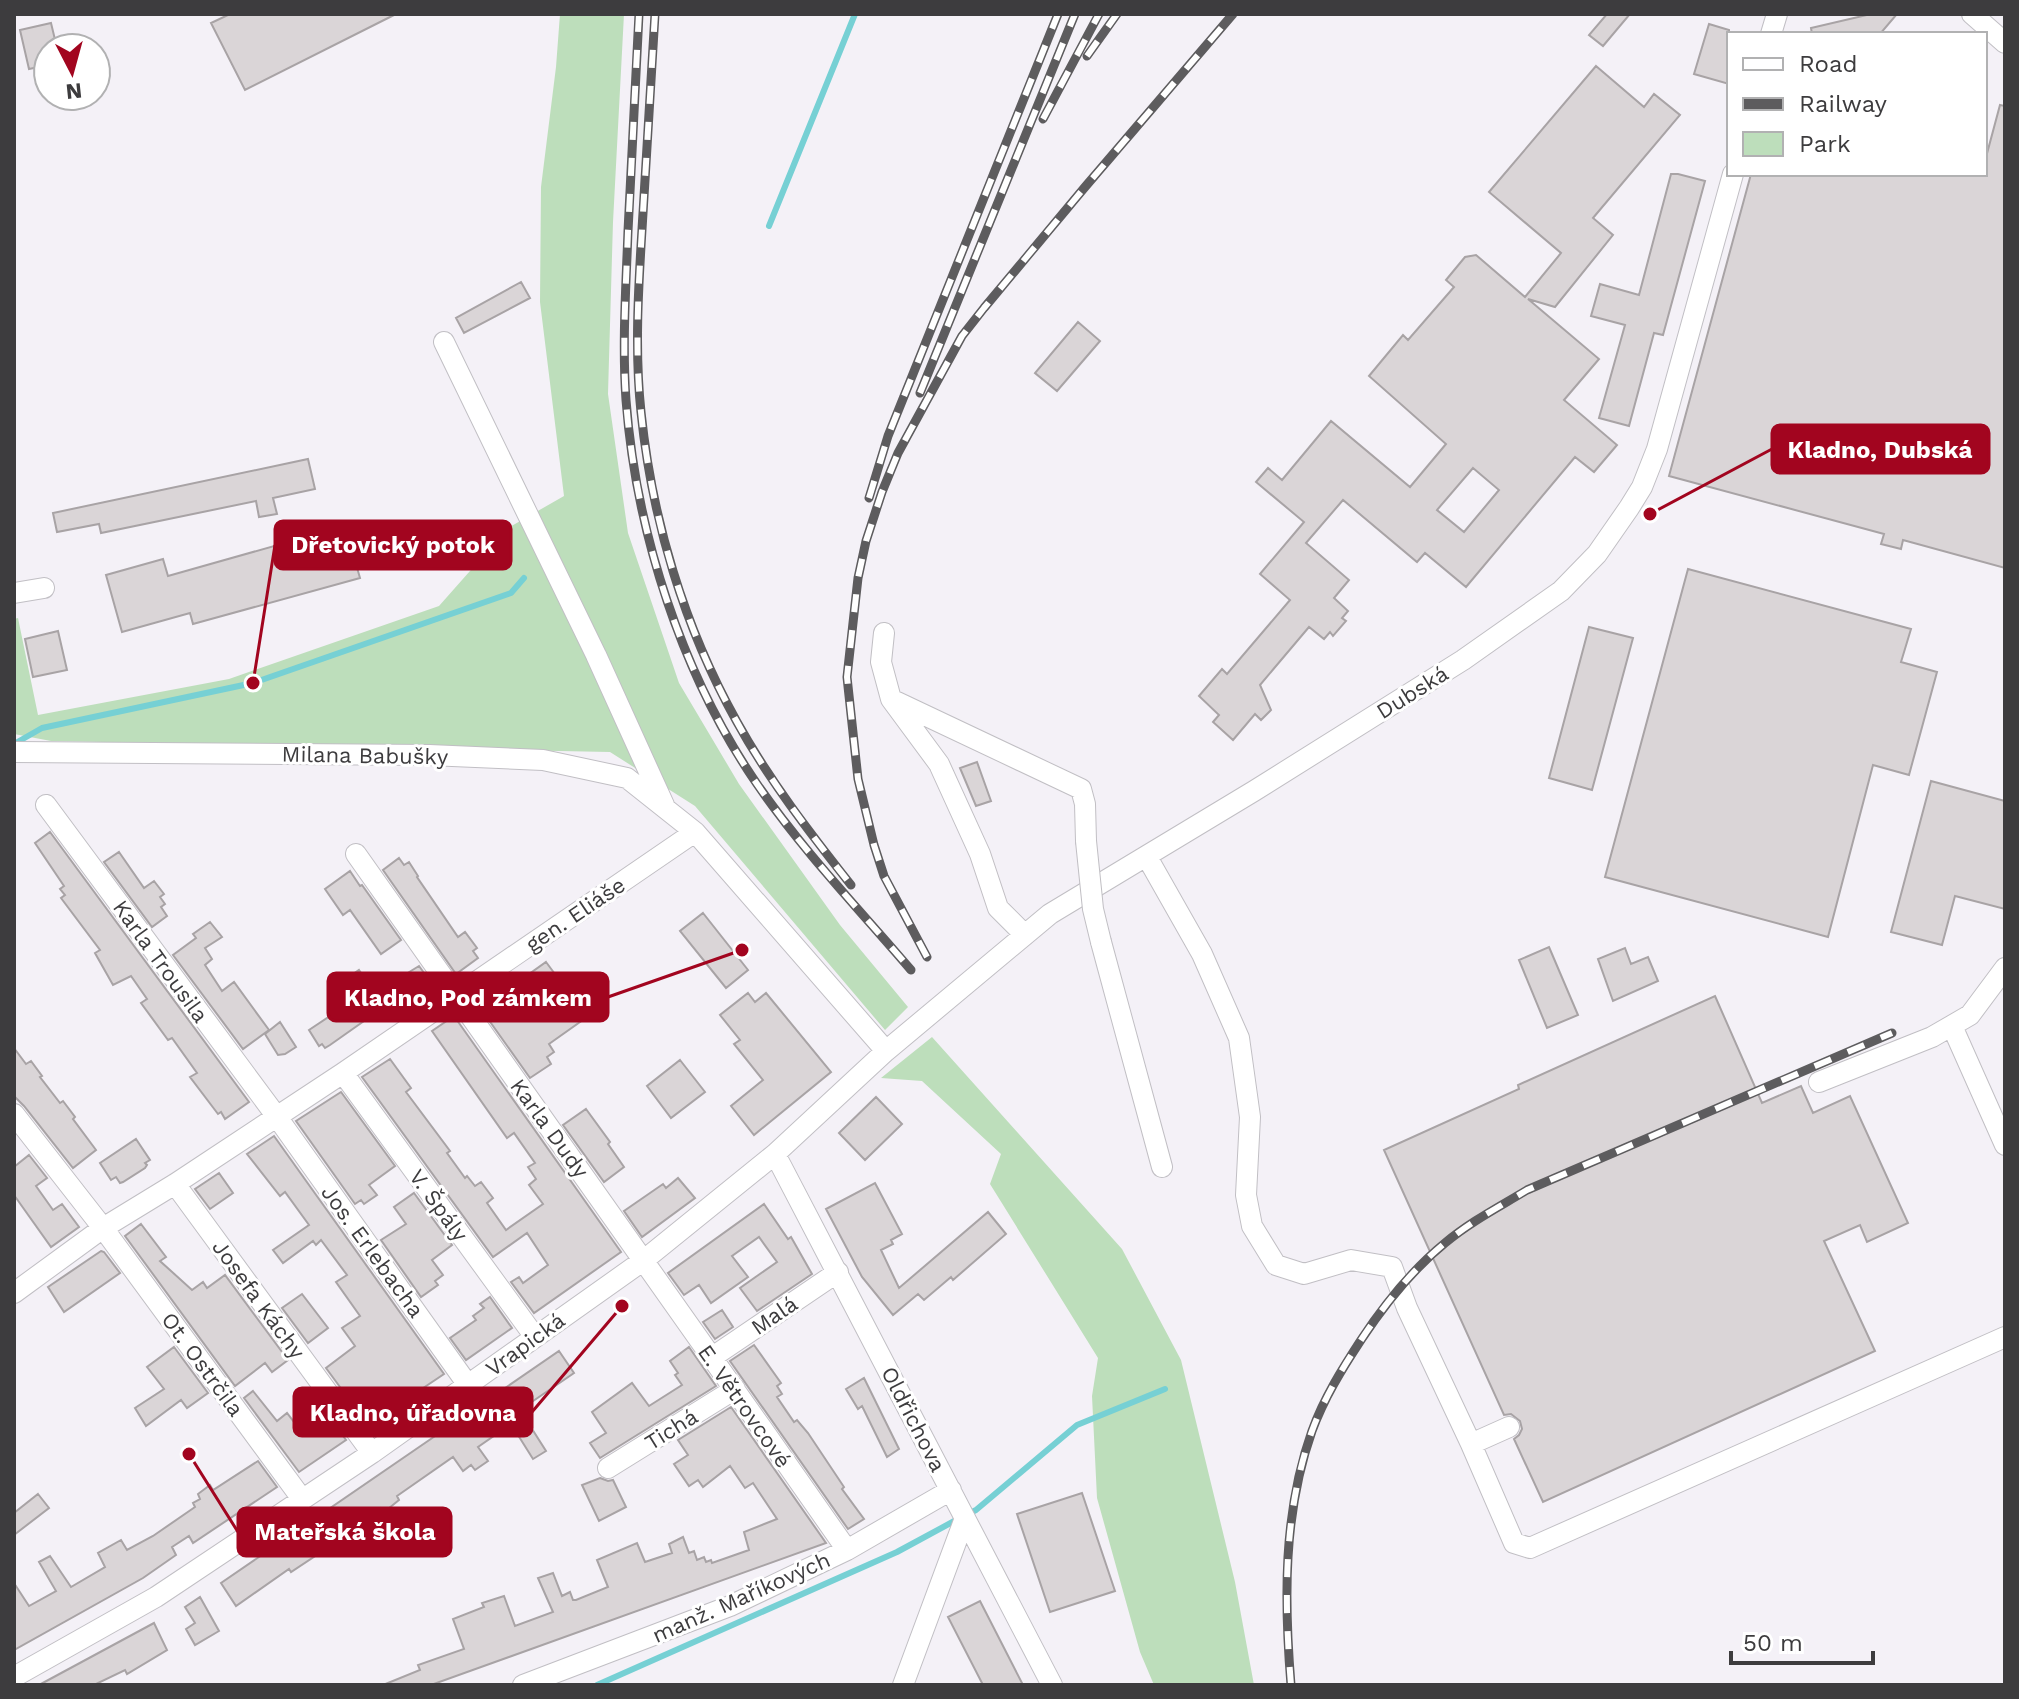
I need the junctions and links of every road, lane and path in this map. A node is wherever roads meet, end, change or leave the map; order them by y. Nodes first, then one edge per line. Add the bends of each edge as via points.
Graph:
1 (1972, 14) edge
2 (2005, 43) edge
3 (1732, 176) edge
4 (444, 342) dead end
5 (44, 588) dead end
6 (14, 593) edge
7 (884, 633) dead end
8 (891, 699) junction
9 (15, 752) edge
10 (46, 805) dead end
11 (666, 808) junction
12 (695, 832) junction
13 (356, 854) dead end
14 (1147, 857) junction
15 (1025, 935) junction
16 (2005, 968) edge
17 (455, 996) junction
18 (1952, 1026) junction
19 (886, 1051) junction
20 (343, 1073) junction
21 (1819, 1082) dead end
22 (14, 1114) edge
23 (277, 1117) junction
24 (2005, 1145) edge
25 (775, 1154) junction
26 (1162, 1167) dead end
27 (175, 1184) junction
28 (103, 1228) junction
29 (644, 1260) junction
30 (838, 1272) junction
31 (14, 1293) edge
32 (535, 1337) junction
33 (2005, 1337) edge
34 (711, 1358) junction
35 (468, 1385) junction
36 (735, 1389) junction
37 (1509, 1427) dead end
38 (1471, 1444) junction
39 (372, 1453) junction
40 (608, 1468) dead end
41 (951, 1490) junction
42 (302, 1499) junction
43 (965, 1518) junction
44 (847, 1550) junction
45 (14, 1677) edge
46 (523, 1685) edge
47 (903, 1685) edge
48 (1052, 1685) edge

1 - 2 street
3 - 14 street, Dubská via 1657,449 1642,487 1597,554 1561,591 1463,660
4 - 11 street
5 - 6 street
7 - 8 street via 881,662
8 - 15 street via 939,764 998,908
8 - 26 street, bridge via 1081,789 1093,909
9 - 11 street, Milana Babušky via 543,760 627,778
10 - 23 street, Karla Trousila
11 - 12 street, Milana Babušky
12 - 17 street, gen. Eliáše
12 - 19 street
13 - 17 street, Karla Dudy
14 - 15 street, Dubská via 1050,914
14 - 38 street via 1202,954 1239,1038 1250,1117 1246,1195 1252,1226 1276,1265 1304,1274 1351,1260 1392,1267
15 - 19 street, Dubská
16 - 18 street via 1970,1015
17 - 20 street, gen. Eliáše
17 - 29 street, Karla Dudy
18 - 21 street
18 - 24 street
19 - 25 street, Vrapická
20 - 23 street, gen. Eliáše
20 - 32 street, V. Špály
22 - 28 street, Ot. Ostrčila
23 - 27 street, gen. Eliáše
23 - 35 street, Jos. Erlebacha
25 - 29 street, Vrapická
25 - 30 street, Oldřichova
27 - 28 street, gen. Eliáše
27 - 39 street, Josefa Káchy
28 - 31 street, gen. Eliáše
28 - 42 street, Ot. Ostrčila
29 - 32 street, Vrapická
29 - 34 street, E. Větrovcové
30 - 34 street, Malá
30 - 41 street, Oldřichova
32 - 35 street, Vrapická
33 - 38 street via 1530,1548 1514,1543
34 - 36 street, E. Větrovcové
35 - 39 street, Vrapická
36 - 40 street, Tichá
36 - 44 street, E. Větrovcové
37 - 38 street
39 - 42 street, Vrapická
41 - 43 street, Oldřichova
41 - 44 street, manž. Maříkových
42 - 45 street, Vrapická via 156,1597
43 - 47 street
43 - 48 street, Oldřichova
44 - 46 street, manž. Maříkových via 730,1606

